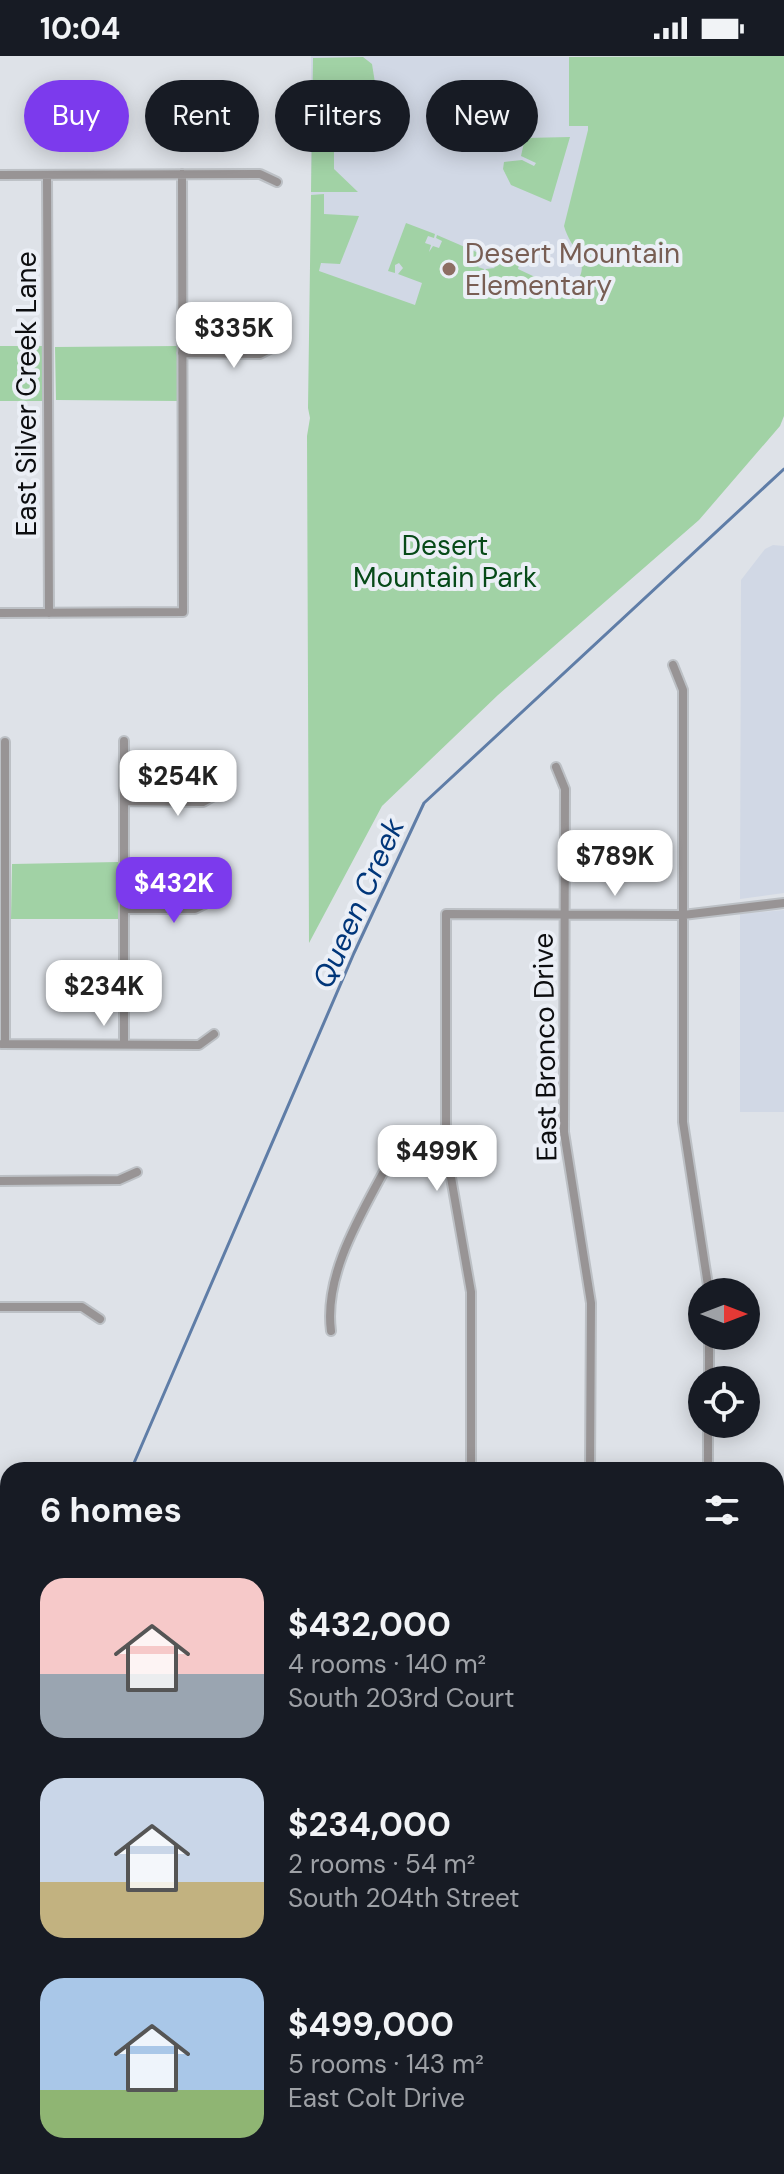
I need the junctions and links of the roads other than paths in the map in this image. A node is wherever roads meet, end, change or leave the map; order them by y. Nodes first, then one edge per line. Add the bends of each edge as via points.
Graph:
1 (182, 174) junction
2 (0, 175) edge
3 (47, 175) junction
4 (277, 182) dead end
5 (276, 346) dead end
6 (182, 353) junction
7 (0, 613) edge
8 (49, 613) junction
9 (673, 665) dead end
10 (124, 741) dead end
11 (5, 742) dead end
12 (556, 767) dead end
13 (221, 792) dead end
14 (124, 801) junction
15 (215, 899) dead end
16 (3, 901) edge
17 (784, 903) edge
18 (124, 909) junction
19 (565, 914) junction
20 (683, 915) junction
21 (214, 1034) dead end
22 (3, 1044) edge
23 (124, 1044) junction
24 (447, 1150) junction
25 (137, 1172) dead end
26 (0, 1181) edge
27 (707, 1278) edge
28 (0, 1307) edge
29 (100, 1319) dead end
30 (331, 1331) dead end
31 (708, 1438) edge
32 (471, 1462) edge
33 (590, 1462) edge
34 (708, 1462) edge

1 - 3 street
1 - 4 street via 260,174
1 - 6 street
2 - 3 street
3 - 8 street, East Silver Creek Lane
5 - 6 street via 260,354
6 - 8 street via 183,612
7 - 8 street
9 - 20 street via 683,690
10 - 14 street
11 - 16 street
12 - 19 street, East Bronco Drive via 565,789
13 - 14 street via 203,802
14 - 18 street
15 - 18 street via 195,909
16 - 22 street
17 - 20 street
18 - 23 street
19 - 20 street
19 - 24 street via 446,914
19 - 33 street, East Bronco Drive via 564,1132 591,1303
20 - 27 street via 683,1122
21 - 23 street via 199,1045
22 - 23 street
24 - 30 street via 392,1156 353,1233 327,1306
24 - 32 street via 471,1292
25 - 26 street via 119,1180
28 - 29 street via 82,1307
31 - 34 street

